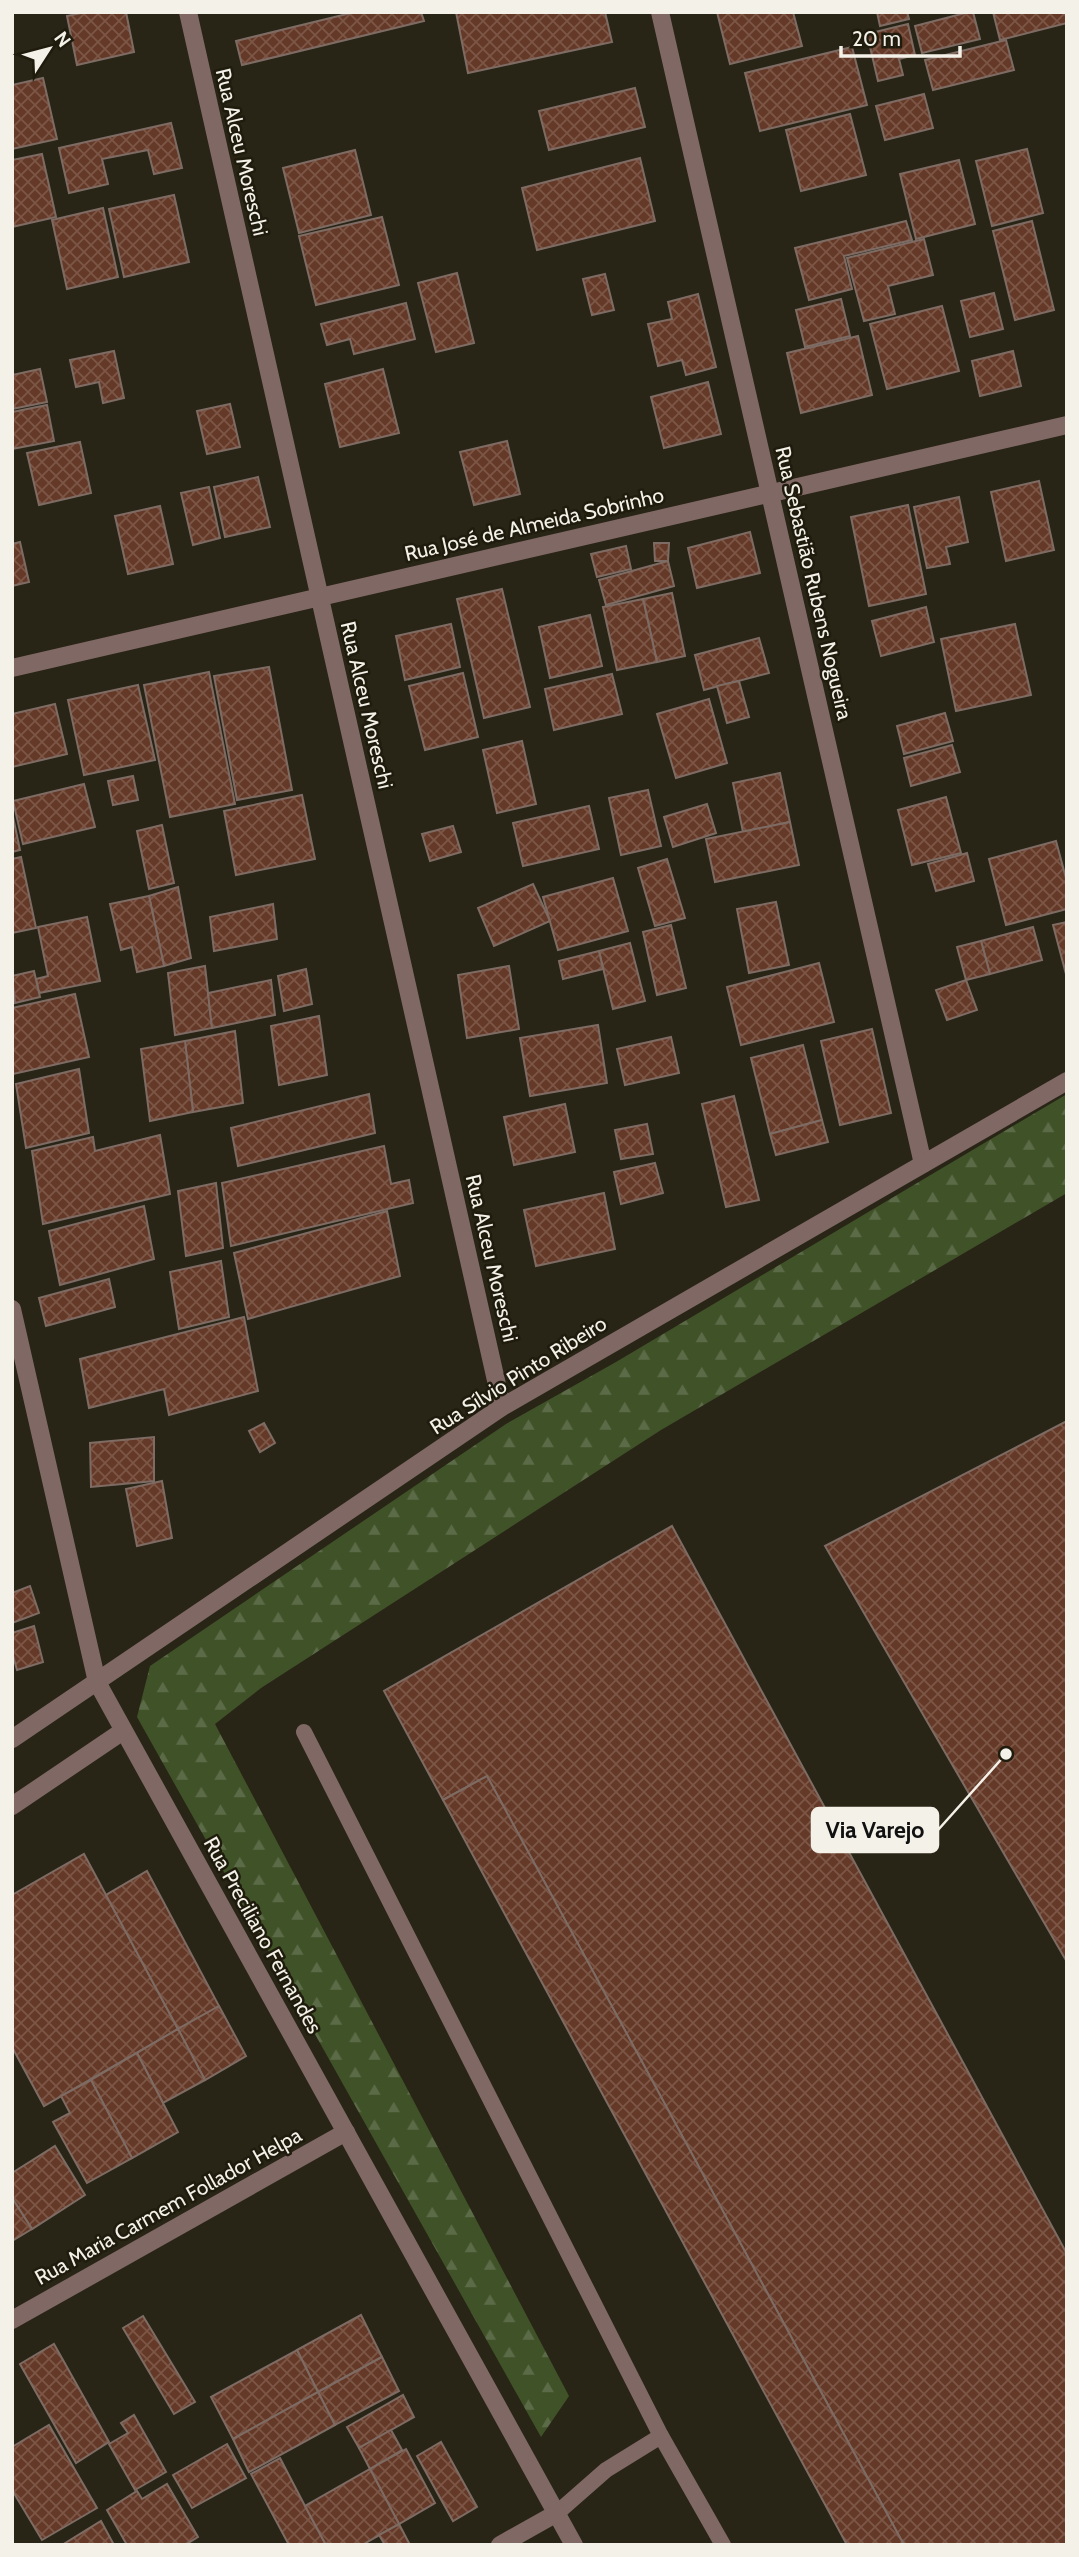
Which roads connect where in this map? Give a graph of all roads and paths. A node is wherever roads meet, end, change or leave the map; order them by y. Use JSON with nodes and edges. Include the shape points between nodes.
{"nodes":[{"id":1,"x":188,"y":12,"type":"edge"},
{"id":2,"x":660,"y":12,"type":"edge"},
{"id":3,"x":1067,"y":425,"type":"edge"},
{"id":4,"x":770,"y":493,"type":"junction"},
{"id":5,"x":319,"y":597,"type":"junction"},
{"id":6,"x":12,"y":667,"type":"edge"},
{"id":7,"x":1067,"y":1081,"type":"edge"},
{"id":8,"x":923,"y":1164,"type":"junction"},
{"id":9,"x":12,"y":1309,"type":"edge"},
{"id":10,"x":502,"y":1407,"type":"junction"},
{"id":11,"x":97,"y":1682,"type":"junction"},
{"id":12,"x":123,"y":1731,"type":"junction"},
{"id":13,"x":304,"y":1731,"type":"dead end"},
{"id":14,"x":12,"y":1739,"type":"edge"},
{"id":15,"x":12,"y":1806,"type":"edge"},
{"id":16,"x":346,"y":2132,"type":"junction"},
{"id":17,"x":12,"y":2320,"type":"edge"},
{"id":18,"x":661,"y":2436,"type":"junction"},
{"id":19,"x":557,"y":2513,"type":"junction"},
{"id":20,"x":500,"y":2545,"type":"edge"},
{"id":21,"x":574,"y":2545,"type":"edge"},
{"id":22,"x":723,"y":2545,"type":"edge"}],
"edges":[{"from":1,"to":5,"type":"street","name":"Rua Alceu Moreschi"},
{"from":2,"to":4,"type":"street","name":"Rua Sebastião Rubens Nogueira"},
{"from":3,"to":4,"type":"street","name":"Rua José de Almeida Sobrinho"},
{"from":4,"to":5,"type":"street","name":"Rua José de Almeida Sobrinho"},
{"from":4,"to":8,"type":"street","name":"Rua Sebastião Rubens Nogueira"},
{"from":5,"to":6,"type":"street","name":"Rua José de Almeida Sobrinho"},
{"from":5,"to":10,"type":"street","name":"Rua Alceu Moreschi"},
{"from":7,"to":8,"type":"street","name":"Rua Sílvio Pinto Ribeiro"},
{"from":8,"to":10,"type":"street","name":"Rua Sílvio Pinto Ribeiro"},
{"from":9,"to":11,"type":"street","name":"Rua Preciliano Fernandes"},
{"from":10,"to":11,"type":"street","name":"Rua Sílvio Pinto Ribeiro"},
{"from":11,"to":12,"type":"street","name":"Rua Preciliano Fernandes"},
{"from":11,"to":14,"type":"street","name":"Rua Sílvio Pinto Ribeiro"},
{"from":12,"to":15,"type":"street"},
{"from":12,"to":16,"type":"street","name":"Rua Preciliano Fernandes"},
{"from":13,"to":18,"type":"lane"},
{"from":16,"to":17,"type":"street","name":"Rua Maria Carmem Follador Helpa"},
{"from":16,"to":19,"type":"street","name":"Rua Preciliano Fernandes"},
{"from":18,"to":19,"type":"lane","via":[[606,2470]]},
{"from":18,"to":22,"type":"lane"},
{"from":19,"to":20,"type":"street"},
{"from":19,"to":21,"type":"street","name":"Rua Preciliano Fernandes"}]}
